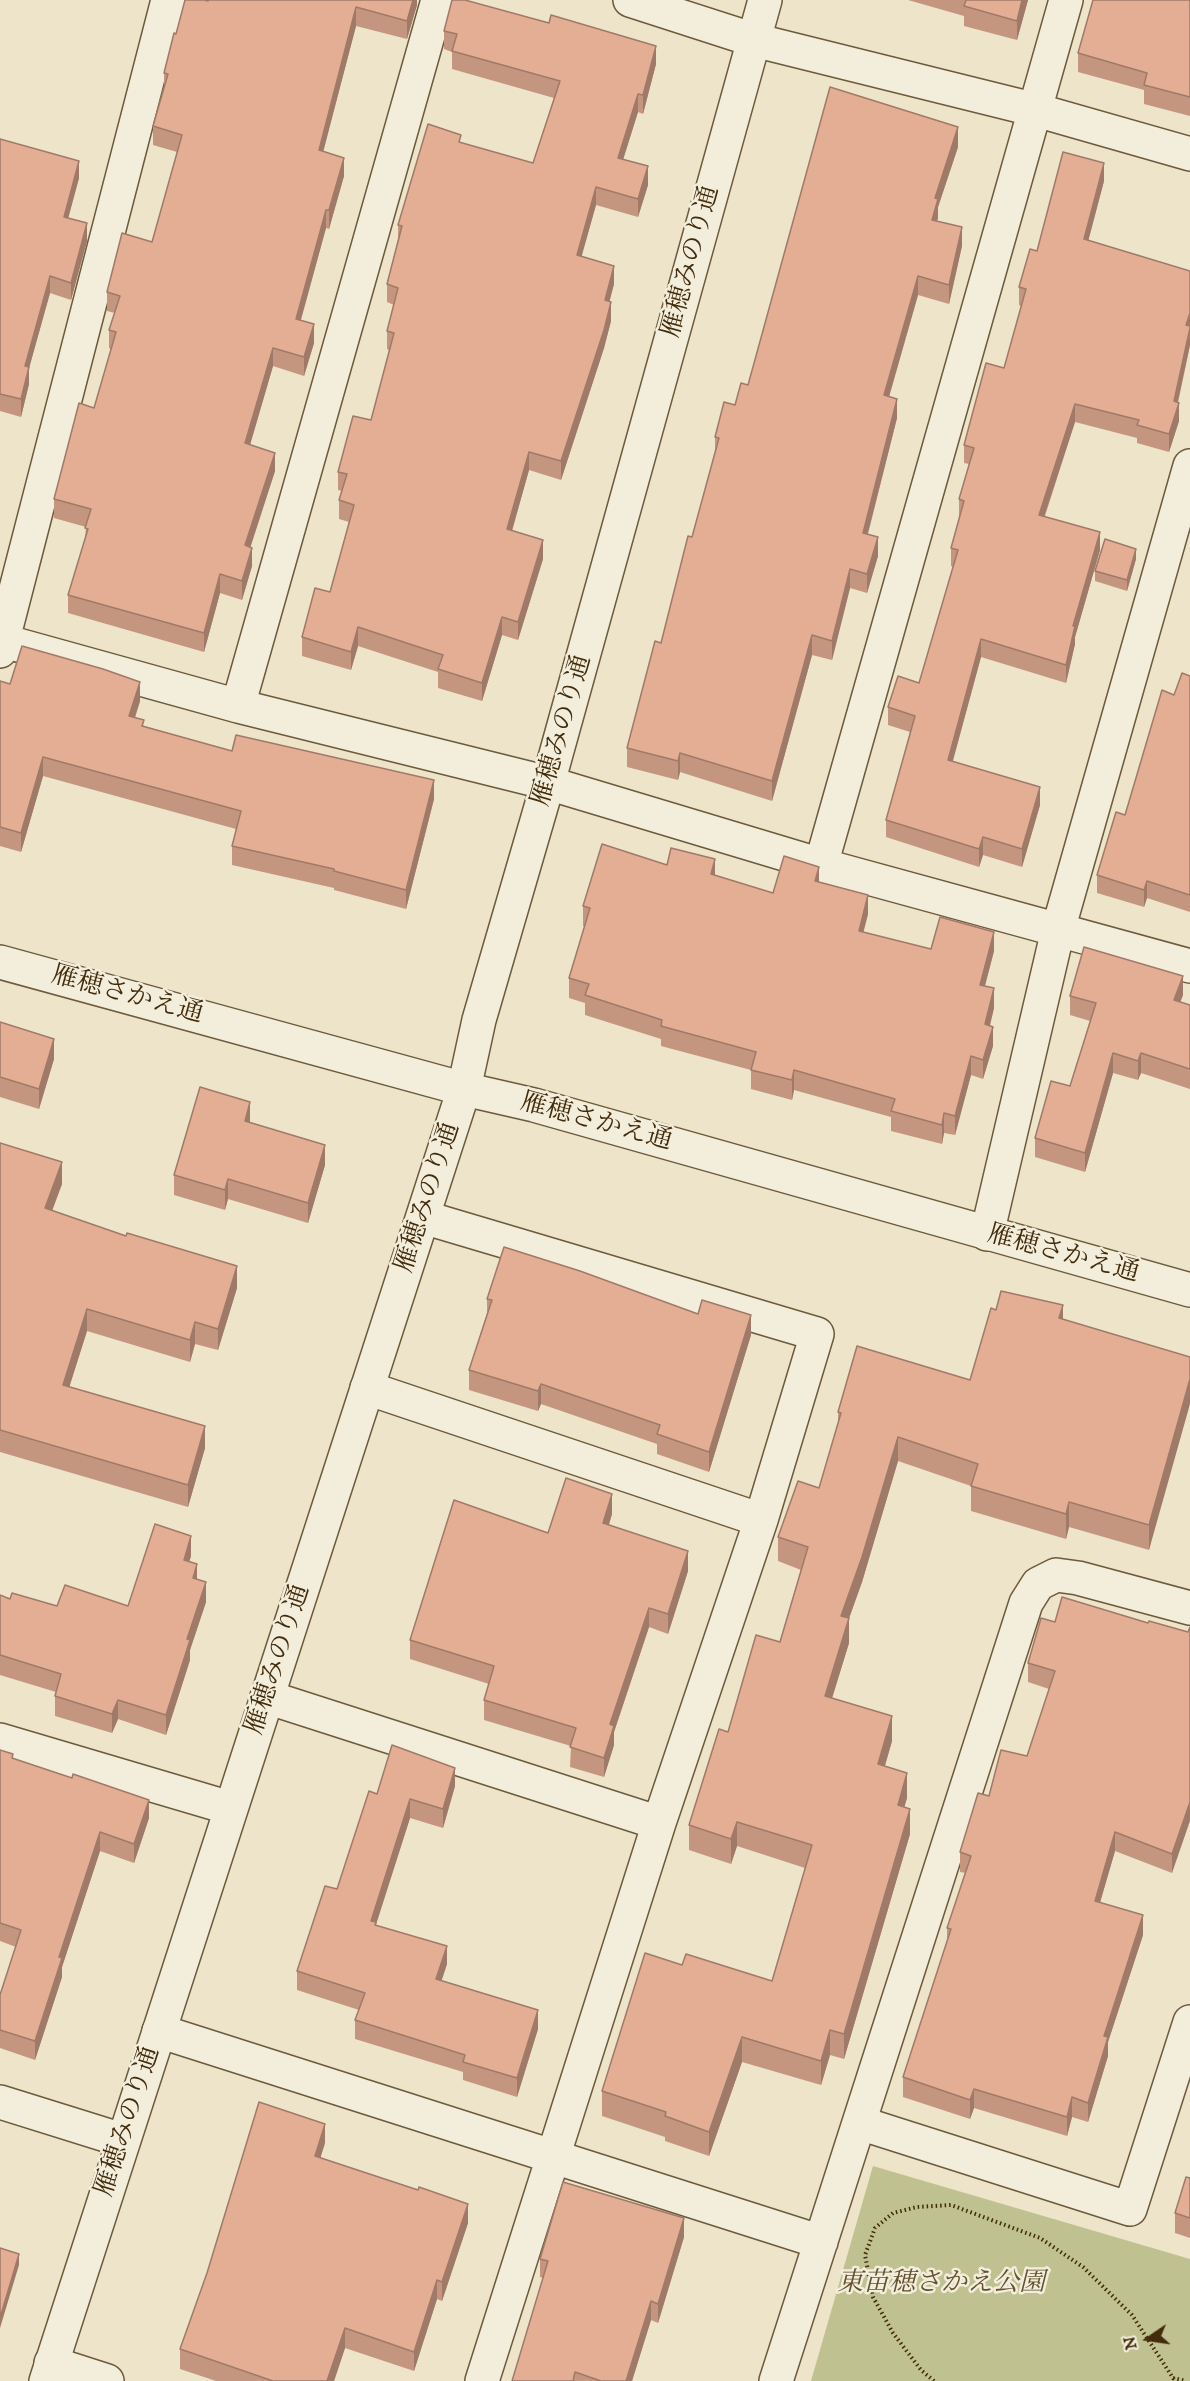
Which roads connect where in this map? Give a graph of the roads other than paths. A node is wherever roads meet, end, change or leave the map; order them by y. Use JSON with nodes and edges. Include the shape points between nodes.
{"nodes":[{"id":1,"x":168,"y":0,"type":"edge"},
{"id":2,"x":438,"y":0,"type":"edge"},
{"id":3,"x":630,"y":0,"type":"edge"},
{"id":4,"x":765,"y":0,"type":"edge"},
{"id":5,"x":1066,"y":0,"type":"edge"},
{"id":6,"x":754,"y":40,"type":"junction"},
{"id":7,"x":1036,"y":110,"type":"junction"},
{"id":8,"x":1190,"y":154,"type":"edge"},
{"id":9,"x":1190,"y":466,"type":"edge"},
{"id":10,"x":1,"y":644,"type":"edge"},
{"id":11,"x":238,"y":706,"type":"junction"},
{"id":12,"x":548,"y":783,"type":"junction"},
{"id":13,"x":821,"y":865,"type":"junction"},
{"id":14,"x":1058,"y":930,"type":"junction"},
{"id":15,"x":0,"y":962,"type":"edge"},
{"id":16,"x":1190,"y":966,"type":"edge"},
{"id":17,"x":464,"y":1089,"type":"junction"},
{"id":18,"x":423,"y":1217,"type":"junction"},
{"id":19,"x":987,"y":1234,"type":"junction"},
{"id":20,"x":1190,"y":1290,"type":"edge"},
{"id":21,"x":367,"y":1388,"type":"junction"},
{"id":22,"x":761,"y":1520,"type":"junction"},
{"id":23,"x":1190,"y":1608,"type":"edge"},
{"id":24,"x":267,"y":1697,"type":"junction"},
{"id":25,"x":0,"y":1740,"type":"edge"},
{"id":26,"x":230,"y":1808,"type":"junction"},
{"id":27,"x":659,"y":1823,"type":"junction"},
{"id":28,"x":1190,"y":2022,"type":"edge"},
{"id":29,"x":159,"y":2031,"type":"junction"},
{"id":30,"x":0,"y":2102,"type":"edge"},
{"id":31,"x":860,"y":2123,"type":"junction"},
{"id":32,"x":122,"y":2140,"type":"junction"},
{"id":33,"x":554,"y":2158,"type":"junction"},
{"id":34,"x":821,"y":2242,"type":"junction"},
{"id":35,"x":48,"y":2372,"type":"edge"},
{"id":36,"x":107,"y":2381,"type":"edge"},
{"id":37,"x":482,"y":2381,"type":"edge"},
{"id":38,"x":776,"y":2381,"type":"edge"}],
"edges":[{"from":1,"to":10,"type":"street"},
{"from":2,"to":11,"type":"street"},
{"from":3,"to":6,"type":"street"},
{"from":4,"to":6,"type":"street","name":"雁穂みのり通"},
{"from":5,"to":7,"type":"street"},
{"from":6,"to":7,"type":"street"},
{"from":6,"to":12,"type":"street","name":"雁穂みのり通"},
{"from":7,"to":8,"type":"street"},
{"from":7,"to":13,"type":"street"},
{"from":9,"to":14,"type":"street"},
{"from":10,"to":11,"type":"street"},
{"from":11,"to":12,"type":"street"},
{"from":12,"to":13,"type":"street"},
{"from":12,"to":17,"type":"street","name":"雁穂みのり通","via":[[479,1020]]},
{"from":13,"to":14,"type":"street"},
{"from":14,"to":16,"type":"street"},
{"from":14,"to":19,"type":"street"},
{"from":15,"to":17,"type":"street","name":"雁穂さかえ通"},
{"from":17,"to":18,"type":"street","name":"雁穂みのり通"},
{"from":17,"to":19,"type":"street","name":"雁穂さかえ通","via":[[534,1105]]},
{"from":18,"to":21,"type":"street","name":"雁穂みのり通"},
{"from":18,"to":22,"type":"street","via":[[817,1334]]},
{"from":19,"to":20,"type":"street","name":"雁穂さかえ通"},
{"from":21,"to":22,"type":"street"},
{"from":21,"to":24,"type":"street","name":"雁穂みのり通"},
{"from":22,"to":27,"type":"street"},
{"from":23,"to":31,"type":"street","via":[[1078,1578],[1056,1575],[1038,1584],[1026,1603]]},
{"from":24,"to":26,"type":"street","name":"雁穂みのり通"},
{"from":24,"to":27,"type":"street"},
{"from":25,"to":26,"type":"street"},
{"from":26,"to":29,"type":"street","name":"雁穂みのり通"},
{"from":27,"to":33,"type":"street"},
{"from":28,"to":31,"type":"street","via":[[1130,2209]]},
{"from":29,"to":32,"type":"street","name":"雁穂みのり通"},
{"from":29,"to":33,"type":"street"},
{"from":30,"to":32,"type":"street"},
{"from":31,"to":34,"type":"street"},
{"from":32,"to":35,"type":"street","name":"雁穂みのり通"},
{"from":33,"to":34,"type":"street"},
{"from":33,"to":37,"type":"street"},
{"from":34,"to":38,"type":"street"},
{"from":35,"to":36,"type":"street"}]}
